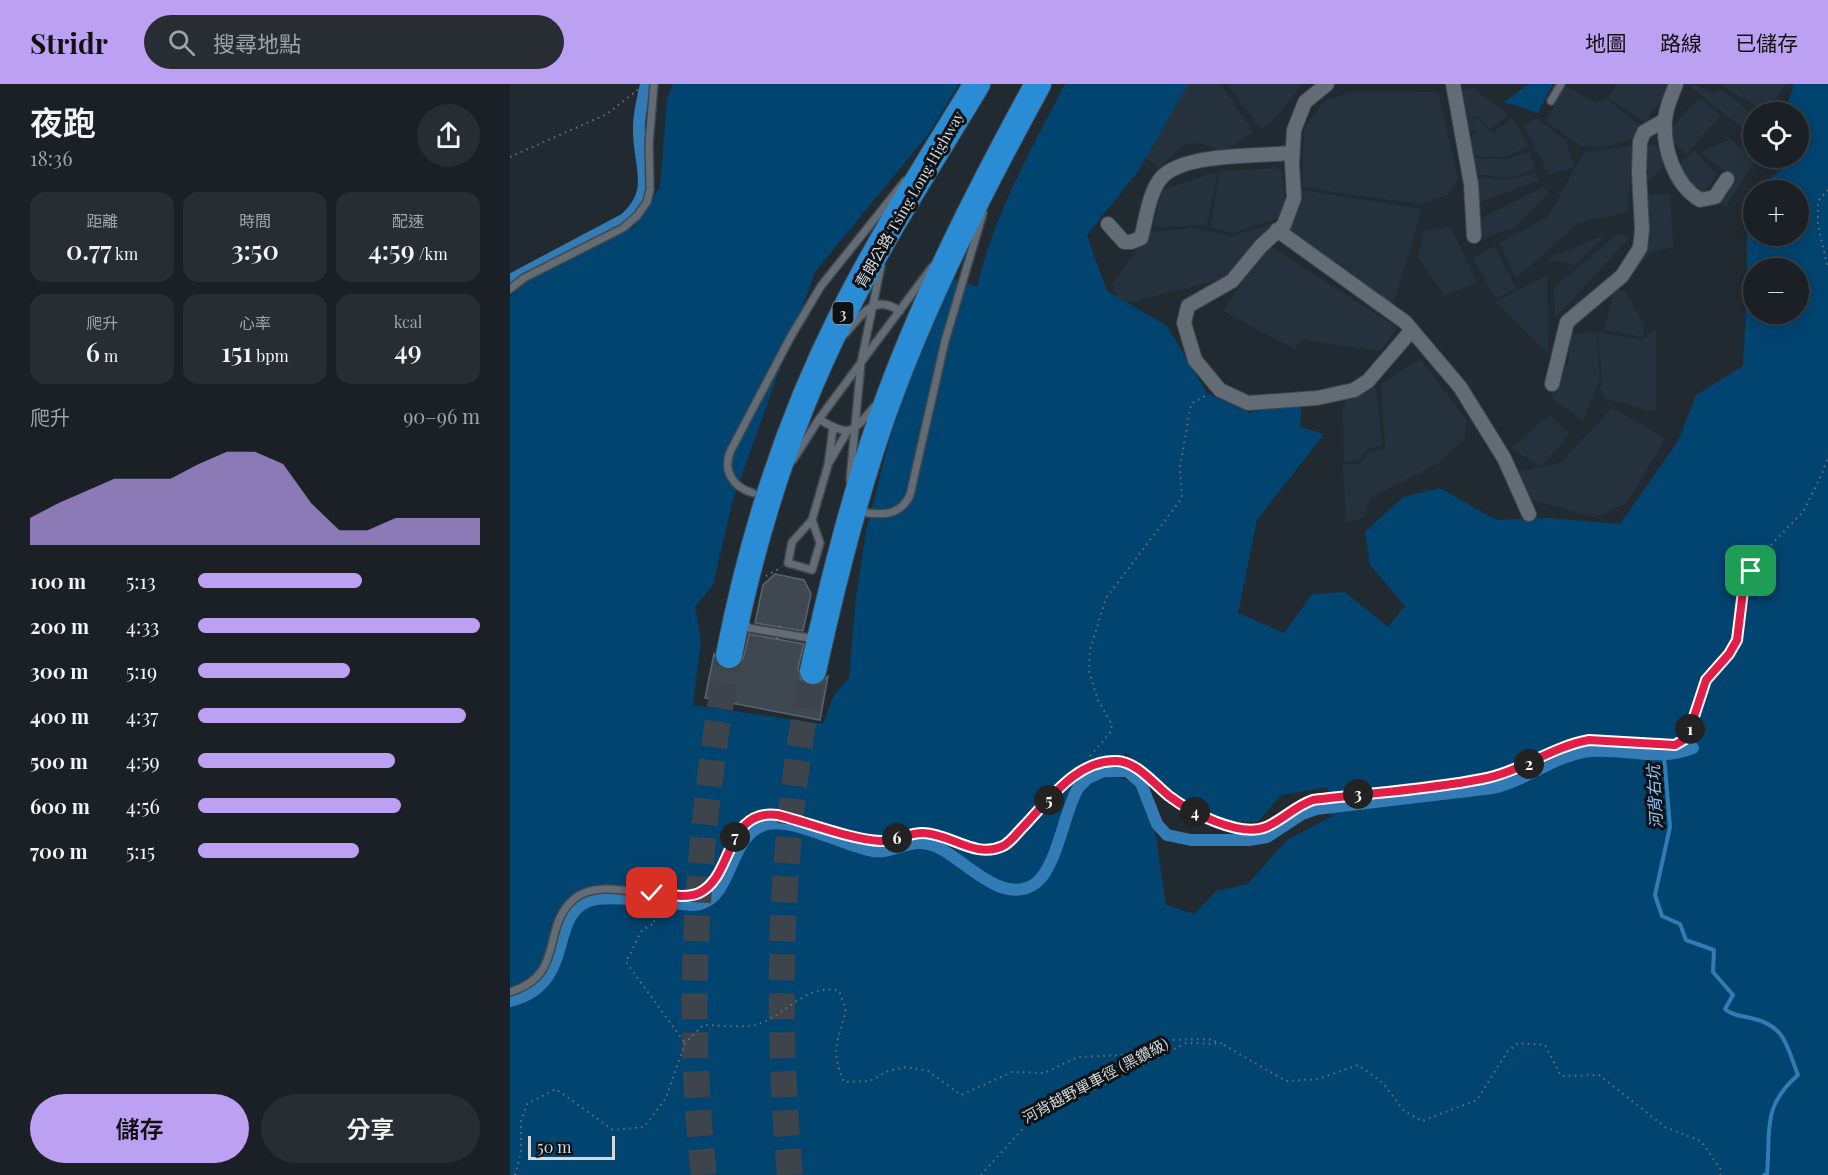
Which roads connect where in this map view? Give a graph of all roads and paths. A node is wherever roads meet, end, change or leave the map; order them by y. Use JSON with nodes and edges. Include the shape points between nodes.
{"nodes":[{"id":1,"x":645,"y":84,"type":"edge"},
{"id":2,"x":654,"y":84,"type":"edge"},
{"id":3,"x":976,"y":84,"type":"edge"},
{"id":4,"x":1038,"y":84,"type":"edge"},
{"id":5,"x":1327,"y":84,"type":"edge"},
{"id":6,"x":1452,"y":84,"type":"edge"},
{"id":7,"x":1561,"y":84,"type":"edge"},
{"id":8,"x":1676,"y":84,"type":"edge"},
{"id":9,"x":1551,"y":101,"type":"dead end"},
{"id":10,"x":1665,"y":120,"type":"junction"},
{"id":11,"x":950,"y":128,"type":"junction"},
{"id":12,"x":1000,"y":152,"type":"junction"},
{"id":13,"x":1292,"y":153,"type":"junction"},
{"id":14,"x":510,"y":157,"type":"edge"},
{"id":15,"x":915,"y":169,"type":"dead end"},
{"id":16,"x":908,"y":177,"type":"dead end"},
{"id":17,"x":1727,"y":178,"type":"dead end"},
{"id":18,"x":1828,"y":190,"type":"edge"},
{"id":19,"x":988,"y":195,"type":"dead end"},
{"id":20,"x":985,"y":206,"type":"dead end"},
{"id":21,"x":965,"y":222,"type":"junction"},
{"id":22,"x":1108,"y":224,"type":"dead end"},
{"id":23,"x":890,"y":229,"type":"junction"},
{"id":24,"x":1277,"y":230,"type":"junction"},
{"id":25,"x":1474,"y":236,"type":"dead end"},
{"id":26,"x":1828,"y":269,"type":"edge"},
{"id":27,"x":510,"y":289,"type":"edge"},
{"id":28,"x":871,"y":307,"type":"junction"},
{"id":29,"x":900,"y":311,"type":"junction"},
{"id":30,"x":1411,"y":332,"type":"junction"},
{"id":31,"x":861,"y":363,"type":"junction"},
{"id":32,"x":818,"y":367,"type":"junction"},
{"id":33,"x":894,"y":384,"type":"junction"},
{"id":34,"x":1551,"y":384,"type":"dead end"},
{"id":35,"x":1215,"y":385,"type":"junction"},
{"id":36,"x":819,"y":419,"type":"junction"},
{"id":37,"x":833,"y":428,"type":"junction"},
{"id":38,"x":851,"y":431,"type":"junction"},
{"id":39,"x":1828,"y":456,"type":"edge"},
{"id":40,"x":828,"y":465,"type":"junction"},
{"id":41,"x":855,"y":500,"type":"junction"},
{"id":42,"x":758,"y":502,"type":"junction"},
{"id":43,"x":1529,"y":514,"type":"dead end"},
{"id":44,"x":812,"y":520,"type":"junction"},
{"id":45,"x":737,"y":614,"type":"junction"},
{"id":46,"x":780,"y":625,"type":"dead end"},
{"id":47,"x":820,"y":638,"type":"junction"},
{"id":48,"x":777,"y":639,"type":"dead end"},
{"id":49,"x":729,"y":655,"type":"tunnel mouth"},
{"id":50,"x":813,"y":671,"type":"tunnel mouth"},
{"id":51,"x":1688,"y":736,"type":"joint"},
{"id":52,"x":1094,"y":765,"type":"junction"},
{"id":53,"x":651,"y":913,"type":"dead end"},
{"id":54,"x":510,"y":992,"type":"edge"},
{"id":55,"x":685,"y":1043,"type":"junction"},
{"id":56,"x":1223,"y":1044,"type":"junction"},
{"id":57,"x":515,"y":1175,"type":"edge"},
{"id":58,"x":981,"y":1175,"type":"edge"},
{"id":59,"x":1720,"y":1175,"type":"edge"}],
"edges":[{"from":1,"to":14,"type":"path","via":[[607,114]]},
{"from":2,"to":27,"type":"lane","via":[[647,202],[623,228],[524,278]]},
{"from":3,"to":11,"type":"highway","name":"青朗公路 Tsing Long Highway","number":"3"},
{"from":4,"to":12,"type":"highway"},
{"from":5,"to":13,"type":"street","via":[[1305,102],[1294,130]]},
{"from":6,"to":25,"type":"street","via":[[1471,184]]},
{"from":7,"to":9,"type":"lane"},
{"from":8,"to":10,"type":"street"},
{"from":10,"to":17,"type":"street","via":[[1667,145],[1683,186],[1705,201],[1715,197]]},
{"from":10,"to":34,"type":"street","via":[[1644,132],[1641,142],[1640,248],[1622,276],[1567,322]]},
{"from":11,"to":15,"type":"lane"},
{"from":11,"to":23,"type":"highway","name":"青朗公路 Tsing Long Highway","number":"3"},
{"from":12,"to":19,"type":"lane"},
{"from":12,"to":21,"type":"highway"},
{"from":13,"to":22,"type":"street","via":[[1201,160],[1183,166],[1162,178],[1156,188],[1141,238],[1124,242]]},
{"from":13,"to":24,"type":"street","via":[[1294,198],[1288,217]]},
{"from":16,"to":42,"type":"lane","via":[[821,286],[730,450],[727,466],[731,478]]},
{"from":18,"to":26,"type":"path","via":[[1818,201],[1818,225]]},
{"from":20,"to":41,"type":"lane","via":[[945,341],[910,495],[905,505],[892,513]]},
{"from":21,"to":29,"type":"lane"},
{"from":21,"to":33,"type":"highway"},
{"from":23,"to":28,"type":"lane"},
{"from":23,"to":32,"type":"highway","name":"青朗公路 Tsing Long Highway","number":"3"},
{"from":24,"to":30,"type":"street","via":[[1392,310]]},
{"from":24,"to":35,"type":"street","via":[[1238,276],[1195,301],[1185,312],[1190,350]]},
{"from":28,"to":29,"type":"lane","via":[[881,303]]},
{"from":28,"to":31,"type":"lane"},
{"from":28,"to":32,"type":"lane"},
{"from":29,"to":31,"type":"lane"},
{"from":30,"to":35,"type":"street","via":[[1368,381],[1346,392],[1255,404],[1239,401]]},
{"from":30,"to":43,"type":"street","via":[[1460,387],[1504,458]]},
{"from":31,"to":36,"type":"lane"},
{"from":31,"to":38,"type":"lane"},
{"from":32,"to":42,"type":"highway","name":"青朗公路 Tsing Long Highway","number":"3"},
{"from":33,"to":38,"type":"lane"},
{"from":33,"to":41,"type":"highway"},
{"from":35,"to":52,"type":"path","via":[[1213,391],[1191,404],[1180,467],[1182,498],[1106,598],[1090,650],[1089,671],[1098,700],[1112,725],[1090,756]]},
{"from":36,"to":37,"type":"lane"},
{"from":36,"to":42,"type":"lane"},
{"from":37,"to":38,"type":"lane"},
{"from":37,"to":40,"type":"lane"},
{"from":38,"to":40,"type":"lane"},
{"from":38,"to":41,"type":"lane"},
{"from":39,"to":51,"type":"path","via":[[1803,512],[1761,555],[1751,571],[1743,591],[1737,640],[1706,680]]},
{"from":40,"to":44,"type":"lane"},
{"from":41,"to":47,"type":"highway"},
{"from":42,"to":45,"type":"highway","name":"青朗公路 Tsing Long Highway","number":"3"},
{"from":44,"to":44,"type":"lane","via":[[820,543],[812,570],[788,563],[792,542]]},
{"from":45,"to":47,"type":"lane","via":[[749,628],[812,640]]},
{"from":45,"to":49,"type":"highway","name":"青朗公路 Tsing Long Highway","number":"3"},
{"from":46,"to":48,"type":"path","bridge":true},
{"from":47,"to":50,"type":"highway"},
{"from":51,"to":52,"type":"lane","via":[[1669,746],[1589,740],[1515,771],[1482,779],[1313,800],[1254,830],[1195,812],[1171,798],[1133,766],[1118,761]]},
{"from":52,"to":54,"type":"lane","via":[[1058,790],[1009,843],[990,849],[976,849],[925,833],[879,842],[778,815],[761,815],[738,834],[714,879],[699,892],[678,895],[599,890],[575,897],[561,917],[539,975],[530,984]]},
{"from":53,"to":55,"type":"path","via":[[655,923],[642,930],[626,962]]},
{"from":55,"to":56,"type":"path","via":[[703,1026],[755,1024],[826,987],[838,991],[846,1009],[835,1041],[836,1064],[844,1082],[870,1081],[906,1067],[928,1071],[961,1095],[1011,1072],[1044,1073],[1078,1057],[1121,1055],[1169,1040],[1208,1039]]},
{"from":55,"to":57,"type":"path","via":[[666,1098],[644,1127],[613,1130],[556,1089],[526,1104]]},
{"from":56,"to":58,"type":"path","name":"河背越野單車徑 (黑鑽級)","via":[[1186,1043],[1028,1123]]},
{"from":56,"to":59,"type":"path","name":"河背越野單車徑 (黑鑽級)","via":[[1286,1081],[1318,1079],[1358,1065],[1383,1083],[1404,1111],[1422,1121],[1477,1100],[1507,1052],[1518,1043],[1545,1045],[1561,1076],[1599,1075],[1665,1127],[1701,1141],[1721,1170]]}]}
